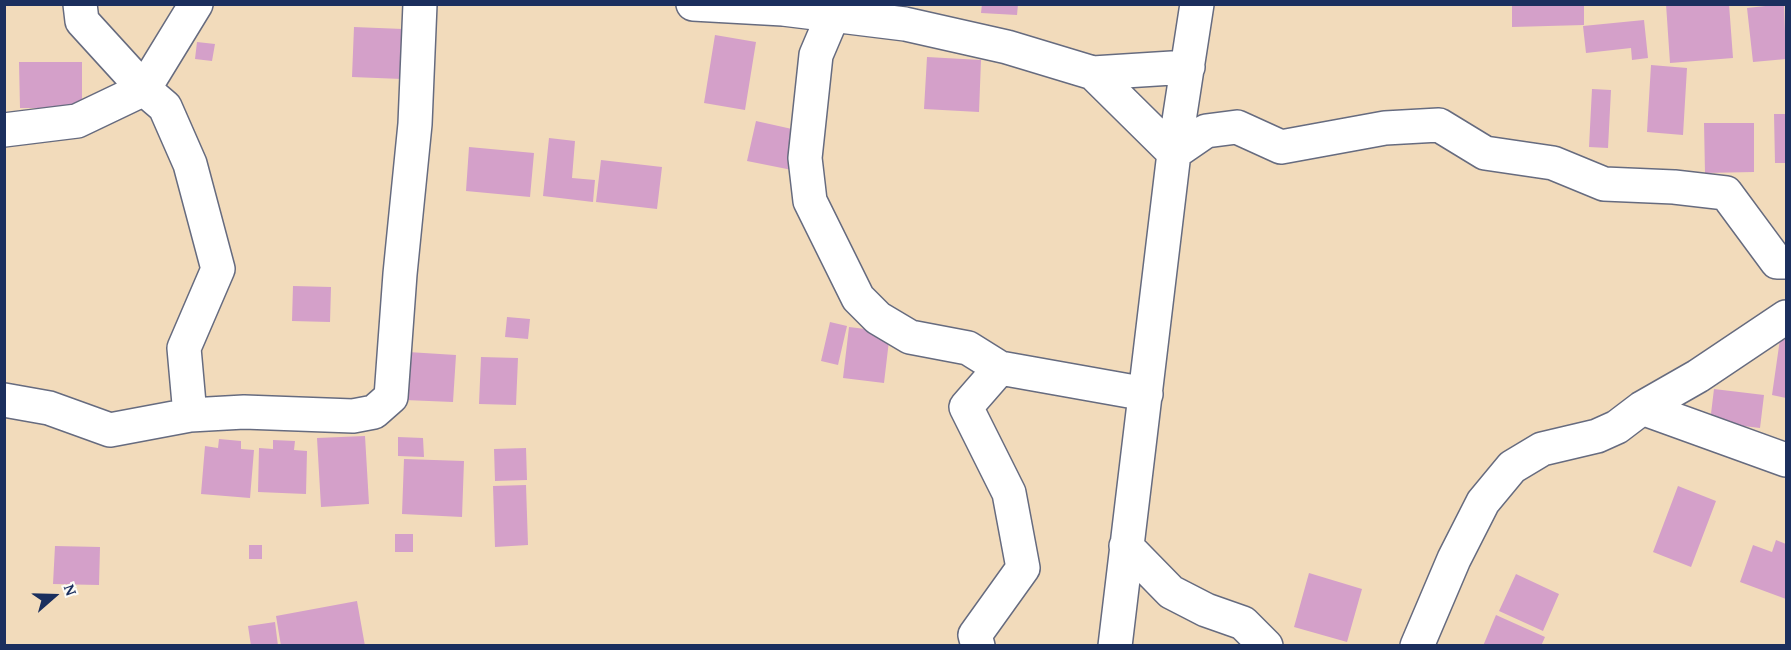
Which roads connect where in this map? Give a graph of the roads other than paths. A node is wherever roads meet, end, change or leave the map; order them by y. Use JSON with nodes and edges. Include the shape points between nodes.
{"nodes":[{"id":1,"x":80,"y":4,"type":"edge"},
{"id":2,"x":196,"y":4,"type":"edge"},
{"id":3,"x":420,"y":4,"type":"edge"},
{"id":4,"x":693,"y":4,"type":"edge"},
{"id":5,"x":1197,"y":4,"type":"edge"},
{"id":6,"x":897,"y":14,"type":"edge"},
{"id":7,"x":833,"y":15,"type":"junction"},
{"id":8,"x":1188,"y":67,"type":"junction"},
{"id":9,"x":1094,"y":73,"type":"junction"},
{"id":10,"x":144,"y":89,"type":"junction"},
{"id":11,"x":4,"y":130,"type":"edge"},
{"id":12,"x":1174,"y":153,"type":"junction"},
{"id":13,"x":1786,"y":262,"type":"edge"},
{"id":14,"x":1786,"y":317,"type":"edge"},
{"id":15,"x":1000,"y":368,"type":"junction"},
{"id":16,"x":1146,"y":394,"type":"junction"},
{"id":17,"x":4,"y":400,"type":"edge"},
{"id":18,"x":1642,"y":408,"type":"junction"},
{"id":19,"x":189,"y":415,"type":"junction"},
{"id":20,"x":1786,"y":460,"type":"edge"},
{"id":21,"x":1126,"y":546,"type":"junction"},
{"id":22,"x":978,"y":645,"type":"edge"},
{"id":23,"x":1115,"y":645,"type":"edge"},
{"id":24,"x":1266,"y":645,"type":"edge"},
{"id":25,"x":1417,"y":645,"type":"edge"}],
"edges":[{"from":1,"to":10,"type":"street","via":[[82,21]]},
{"from":2,"to":10,"type":"street"},
{"from":3,"to":19,"type":"street","via":[[415,124],[391,397],[374,412],[353,416],[244,412]]},
{"from":4,"to":7,"type":"street"},
{"from":5,"to":8,"type":"street"},
{"from":6,"to":7,"type":"street"},
{"from":6,"to":9,"type":"street"},
{"from":7,"to":15,"type":"street","via":[[816,55],[805,158],[810,201],[858,298],[878,318],[910,337],[968,348]]},
{"from":8,"to":9,"type":"street"},
{"from":8,"to":12,"type":"street"},
{"from":9,"to":12,"type":"street"},
{"from":10,"to":11,"type":"street","via":[[77,121]]},
{"from":10,"to":19,"type":"street","via":[[165,107],[190,164],[218,269],[184,348]]},
{"from":12,"to":13,"type":"street","via":[[1206,130],[1237,127],[1281,147],[1385,128],[1439,125],[1485,153],[1553,163],[1604,184],[1726,193],[1777,262]]},
{"from":12,"to":16,"type":"street"},
{"from":14,"to":18,"type":"street"},
{"from":15,"to":16,"type":"street"},
{"from":15,"to":22,"type":"street","via":[[966,407],[1009,493],[1023,568],[975,635]]},
{"from":16,"to":21,"type":"street"},
{"from":17,"to":19,"type":"street","via":[[49,408],[110,430]]},
{"from":18,"to":20,"type":"street"},
{"from":18,"to":25,"type":"street","via":[[1617,428],[1542,449],[1512,467],[1484,502]]},
{"from":21,"to":23,"type":"street"},
{"from":21,"to":24,"type":"street","via":[[1171,592],[1243,623]]}]}
